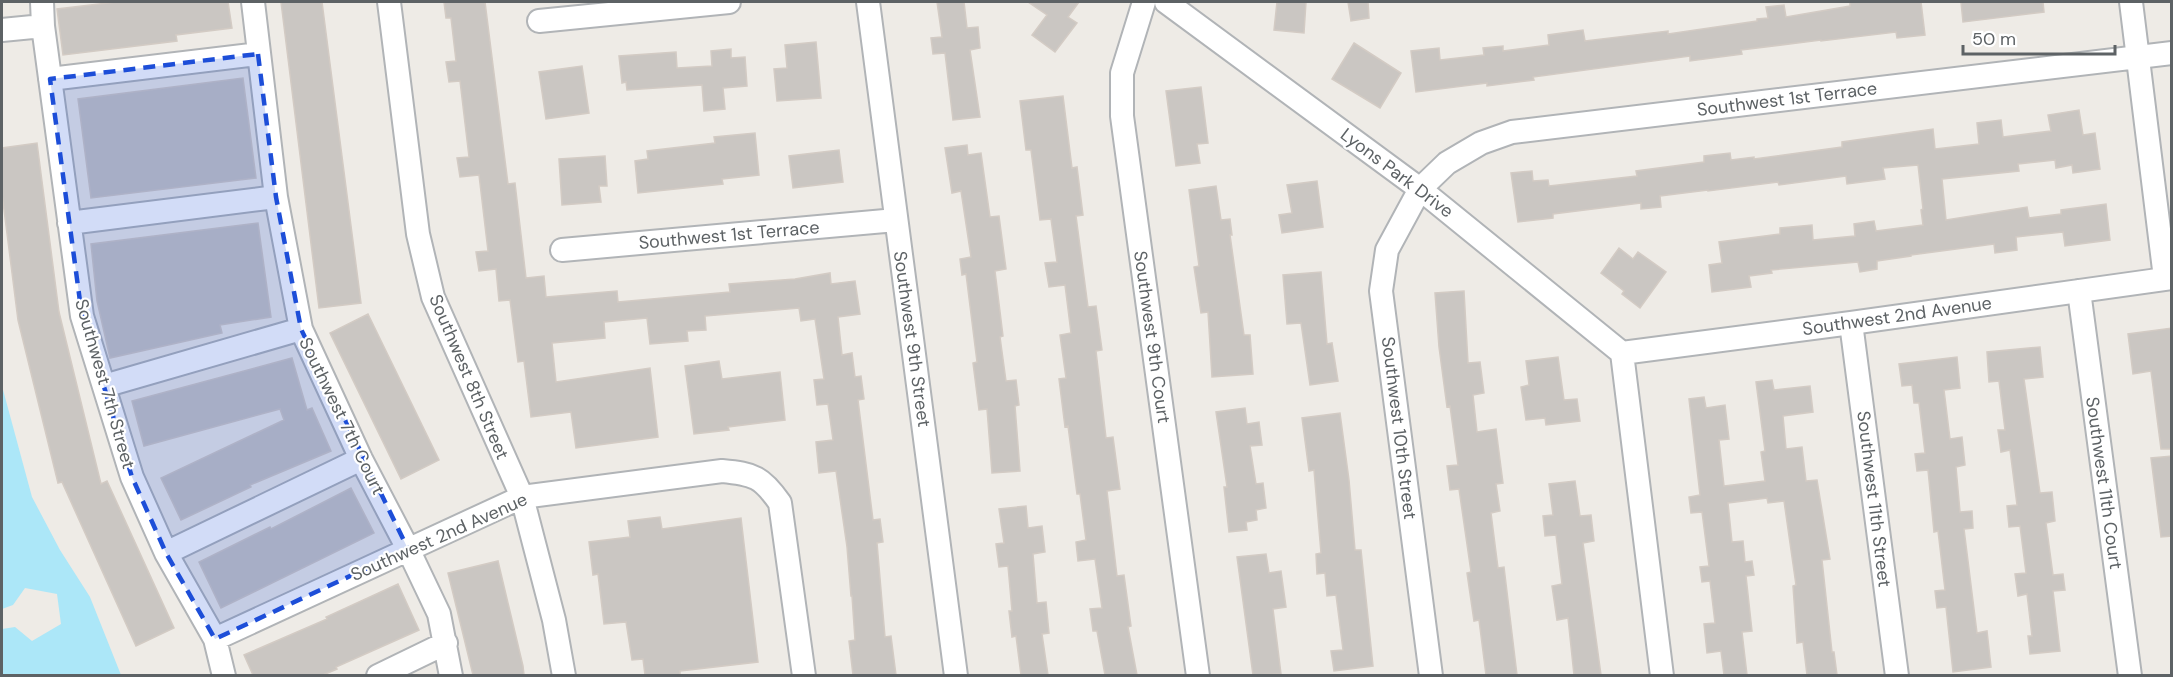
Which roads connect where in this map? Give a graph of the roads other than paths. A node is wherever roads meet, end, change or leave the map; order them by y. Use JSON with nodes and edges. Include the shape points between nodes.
{"nodes":[{"id":1,"x":42,"y":2,"type":"edge"},
{"id":2,"x":253,"y":2,"type":"edge"},
{"id":3,"x":389,"y":2,"type":"edge"},
{"id":4,"x":729,"y":2,"type":"edge"},
{"id":5,"x":868,"y":2,"type":"edge"},
{"id":6,"x":1144,"y":2,"type":"edge"},
{"id":7,"x":1166,"y":2,"type":"edge"},
{"id":8,"x":2131,"y":2,"type":"edge"},
{"id":9,"x":539,"y":21,"type":"dead end"},
{"id":10,"x":43,"y":26,"type":"junction"},
{"id":11,"x":2,"y":30,"type":"edge"},
{"id":12,"x":2172,"y":52,"type":"edge"},
{"id":13,"x":258,"y":54,"type":"junction"},
{"id":14,"x":2138,"y":57,"type":"junction"},
{"id":15,"x":50,"y":80,"type":"junction"},
{"id":16,"x":1420,"y":189,"type":"junction"},
{"id":17,"x":276,"y":197,"type":"junction"},
{"id":18,"x":896,"y":220,"type":"junction"},
{"id":19,"x":69,"y":223,"type":"junction"},
{"id":20,"x":562,"y":250,"type":"dead end"},
{"id":21,"x":2168,"y":278,"type":"edge"},
{"id":22,"x":2079,"y":291,"type":"junction"},
{"id":23,"x":1851,"y":323,"type":"junction"},
{"id":24,"x":301,"y":329,"type":"junction"},
{"id":25,"x":1622,"y":353,"type":"junction"},
{"id":26,"x":104,"y":386,"type":"junction"},
{"id":27,"x":361,"y":459,"type":"junction"},
{"id":28,"x":522,"y":497,"type":"junction"},
{"id":29,"x":408,"y":549,"type":"junction"},
{"id":30,"x":166,"y":553,"type":"junction"},
{"id":31,"x":215,"y":639,"type":"junction"},
{"id":32,"x":446,"y":643,"type":"junction"},
{"id":33,"x":224,"y":675,"type":"edge"},
{"id":34,"x":378,"y":675,"type":"edge"},
{"id":35,"x":451,"y":675,"type":"edge"},
{"id":36,"x":564,"y":675,"type":"edge"},
{"id":37,"x":804,"y":675,"type":"edge"},
{"id":38,"x":956,"y":675,"type":"edge"},
{"id":39,"x":1198,"y":675,"type":"edge"},
{"id":40,"x":1431,"y":675,"type":"edge"},
{"id":41,"x":1662,"y":675,"type":"edge"},
{"id":42,"x":1897,"y":675,"type":"edge"},
{"id":43,"x":2130,"y":675,"type":"edge"}],
"edges":[{"from":1,"to":10,"type":"street","name":"Southwest 7th Street"},
{"from":2,"to":13,"type":"street","name":"Southwest 7th Court"},
{"from":3,"to":28,"type":"street","name":"Southwest 8th Street","via":[[418,234],[433,297]]},
{"from":4,"to":9,"type":"street"},
{"from":5,"to":18,"type":"street","name":"Southwest 9th Street"},
{"from":6,"to":39,"type":"street","name":"Southwest 9th Court","via":[[1122,73],[1122,116]]},
{"from":7,"to":16,"type":"street","name":"Lyons Park Drive"},
{"from":8,"to":14,"type":"street"},
{"from":10,"to":11,"type":"street"},
{"from":10,"to":15,"type":"street","name":"Southwest 7th Street"},
{"from":12,"to":14,"type":"street","name":"Southwest 1st Terrace"},
{"from":13,"to":15,"type":"street"},
{"from":13,"to":17,"type":"street","name":"Southwest 7th Court"},
{"from":14,"to":16,"type":"street","name":"Southwest 1st Terrace","via":[[1512,132],[1481,143],[1447,163]]},
{"from":14,"to":21,"type":"street"},
{"from":15,"to":19,"type":"street","name":"Southwest 7th Street"},
{"from":16,"to":25,"type":"street","name":"Lyons Park Drive"},
{"from":16,"to":40,"type":"street","name":"Southwest 10th Street","via":[[1387,250],[1381,291]]},
{"from":17,"to":19,"type":"street"},
{"from":17,"to":24,"type":"street","name":"Southwest 7th Court"},
{"from":18,"to":20,"type":"street","name":"Southwest 1st Terrace"},
{"from":18,"to":38,"type":"street","name":"Southwest 9th Street"},
{"from":19,"to":26,"type":"street","name":"Southwest 7th Street","via":[[82,316]]},
{"from":21,"to":22,"type":"street","name":"Southwest 2nd Avenue"},
{"from":22,"to":23,"type":"street","name":"Southwest 2nd Avenue"},
{"from":22,"to":43,"type":"street","name":"Southwest 11th Court"},
{"from":23,"to":25,"type":"street","name":"Southwest 2nd Avenue"},
{"from":23,"to":42,"type":"street","name":"Southwest 11th Street"},
{"from":24,"to":26,"type":"street"},
{"from":24,"to":27,"type":"street","name":"Southwest 7th Court"},
{"from":25,"to":41,"type":"street"},
{"from":26,"to":30,"type":"street","name":"Southwest 7th Street","via":[[132,477]]},
{"from":27,"to":29,"type":"street","name":"Southwest 7th Court"},
{"from":27,"to":30,"type":"street"},
{"from":28,"to":29,"type":"street","name":"Southwest 2nd Avenue"},
{"from":28,"to":36,"type":"street","name":"Southwest 8th Street"},
{"from":28,"to":37,"type":"street","name":"Southwest 2nd Avenue","via":[[722,471],[747,474],[768,485],[780,503]]},
{"from":29,"to":31,"type":"street","name":"Southwest 2nd Avenue"},
{"from":29,"to":32,"type":"street","name":"Southwest 7th Court","via":[[439,614]]},
{"from":30,"to":31,"type":"street","name":"Southwest 7th Street"},
{"from":31,"to":33,"type":"street","name":"Southwest 7th Street"},
{"from":32,"to":34,"type":"street"},
{"from":32,"to":35,"type":"street","name":"Southwest 7th Court"}]}
